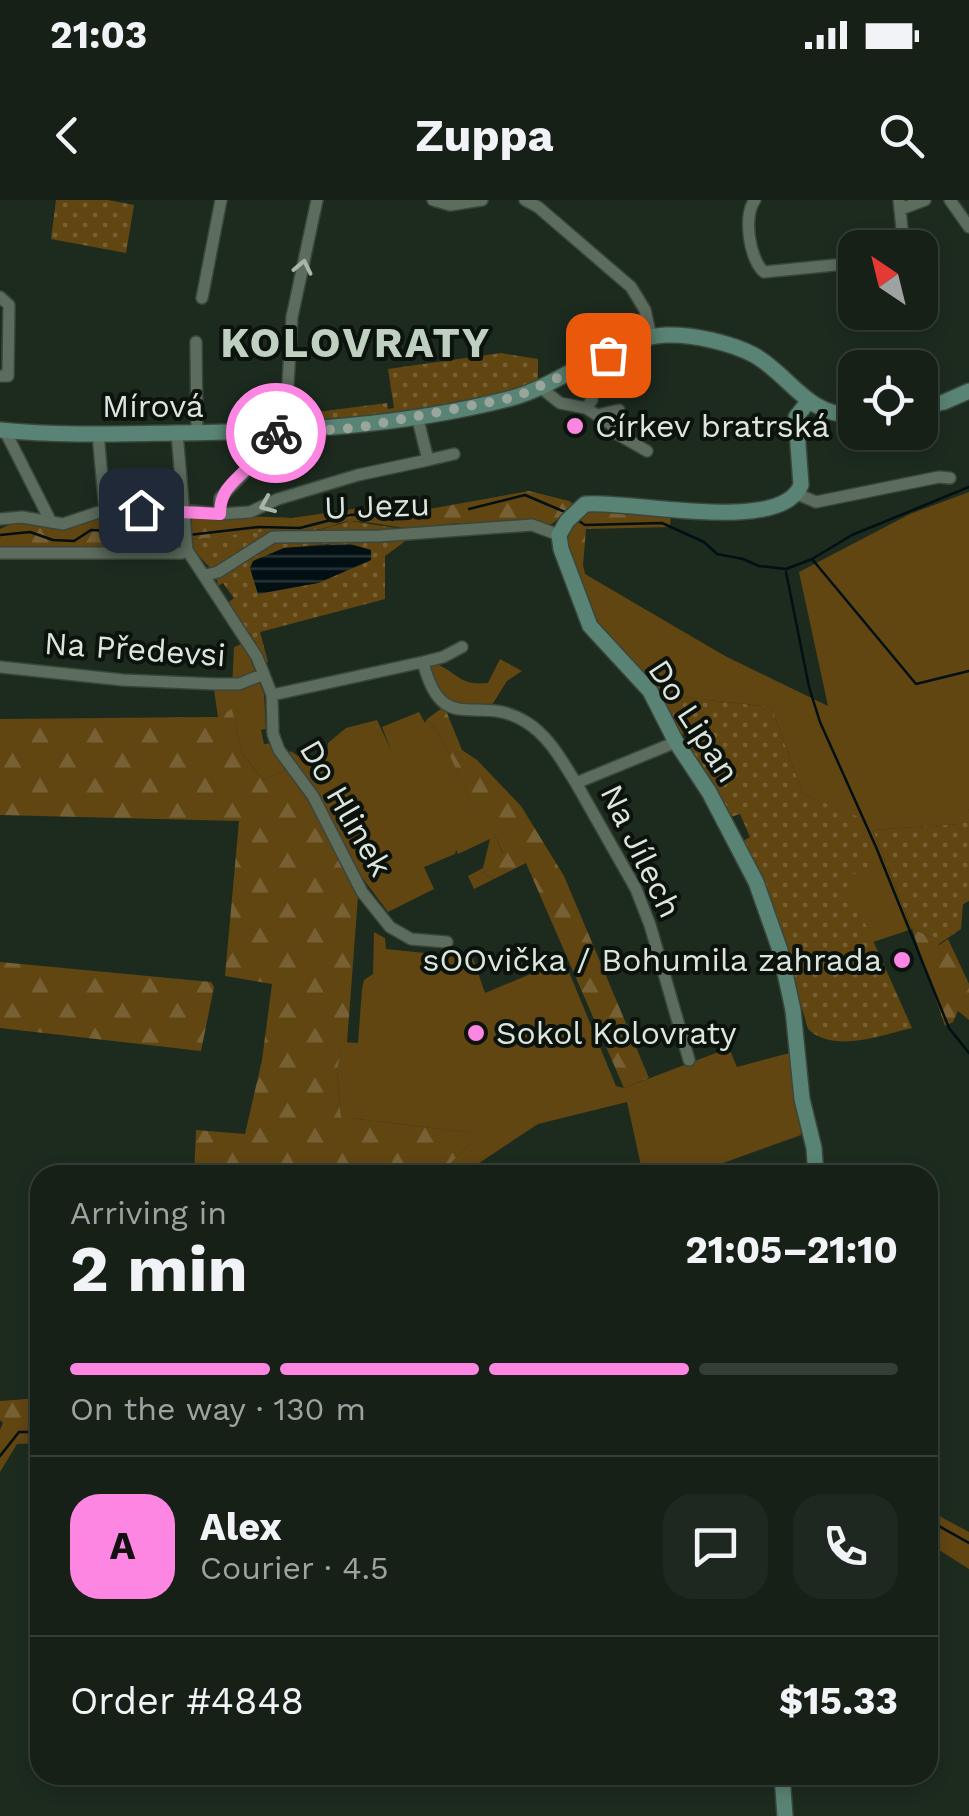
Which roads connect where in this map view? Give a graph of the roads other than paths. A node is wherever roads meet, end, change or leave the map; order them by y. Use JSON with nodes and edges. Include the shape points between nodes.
{"nodes":[{"id":1,"x":221,"y":200,"type":"edge"},
{"id":2,"x":316,"y":200,"type":"edge"},
{"id":3,"x":433,"y":200,"type":"edge"},
{"id":4,"x":482,"y":200,"type":"edge"},
{"id":5,"x":525,"y":200,"type":"edge"},
{"id":6,"x":755,"y":200,"type":"edge"},
{"id":7,"x":925,"y":200,"type":"edge"},
{"id":8,"x":950,"y":200,"type":"edge"},
{"id":9,"x":900,"y":205,"type":"edge"},
{"id":10,"x":969,"y":227,"type":"edge"},
{"id":11,"x":902,"y":230,"type":"edge"},
{"id":12,"x":838,"y":265,"type":"edge"},
{"id":13,"x":0,"y":297,"type":"edge"},
{"id":14,"x":202,"y":298,"type":"dead end"},
{"id":15,"x":650,"y":337,"type":"junction"},
{"id":16,"x":196,"y":342,"type":"dead end"},
{"id":17,"x":586,"y":366,"type":"junction"},
{"id":18,"x":0,"y":376,"type":"edge"},
{"id":19,"x":541,"y":388,"type":"junction"},
{"id":20,"x":969,"y":391,"type":"edge"},
{"id":21,"x":808,"y":402,"type":"junction"},
{"id":22,"x":938,"y":403,"type":"edge"},
{"id":23,"x":620,"y":410,"type":"dead end"},
{"id":24,"x":592,"y":411,"type":"junction"},
{"id":25,"x":838,"y":414,"type":"edge"},
{"id":26,"x":417,"y":416,"type":"junction"},
{"id":27,"x":3,"y":431,"type":"edge"},
{"id":28,"x":286,"y":433,"type":"junction"},
{"id":29,"x":98,"y":434,"type":"junction"},
{"id":30,"x":177,"y":434,"type":"junction"},
{"id":31,"x":196,"y":434,"type":"junction"},
{"id":32,"x":266,"y":434,"type":"junction"},
{"id":33,"x":647,"y":451,"type":"dead end"},
{"id":34,"x":454,"y":454,"type":"dead end"},
{"id":35,"x":428,"y":460,"type":"junction"},
{"id":36,"x":950,"y":478,"type":"dead end"},
{"id":37,"x":798,"y":494,"type":"junction"},
{"id":38,"x":104,"y":510,"type":"junction"},
{"id":39,"x":220,"y":514,"type":"junction"},
{"id":40,"x":182,"y":517,"type":"junction"},
{"id":41,"x":0,"y":518,"type":"edge"},
{"id":42,"x":51,"y":522,"type":"junction"},
{"id":43,"x":559,"y":535,"type":"junction"},
{"id":44,"x":186,"y":546,"type":"junction"},
{"id":45,"x":0,"y":553,"type":"edge"},
{"id":46,"x":206,"y":575,"type":"junction"},
{"id":47,"x":462,"y":647,"type":"dead end"},
{"id":48,"x":422,"y":662,"type":"junction"},
{"id":49,"x":0,"y":666,"type":"edge"},
{"id":50,"x":264,"y":674,"type":"junction"},
{"id":51,"x":272,"y":695,"type":"junction"},
{"id":52,"x":676,"y":742,"type":"junction"},
{"id":53,"x":576,"y":783,"type":"junction"},
{"id":54,"x":447,"y":942,"type":"dead end"},
{"id":55,"x":689,"y":1060,"type":"dead end"},
{"id":56,"x":815,"y":1165,"type":"edge"},
{"id":57,"x":783,"y":1785,"type":"edge"},
{"id":58,"x":785,"y":1816,"type":"edge"}],
"edges":[{"from":1,"to":14,"type":"street"},
{"from":28,"to":2,"type":"street","one_way":true,"via":[[292,317]]},
{"from":3,"to":4,"type":"street"},
{"from":5,"to":15,"type":"street","via":[[631,287]]},
{"from":6,"to":12,"type":"street","via":[[749,209],[754,261],[764,272]]},
{"from":7,"to":9,"type":"street"},
{"from":8,"to":10,"type":"street"},
{"from":9,"to":11,"type":"street"},
{"from":13,"to":18,"type":"street","via":[[8,305],[8,376]]},
{"from":15,"to":17,"type":"street","name":"Mírová"},
{"from":15,"to":21,"type":"street","name":"Mírová","via":[[688,336],[753,355]]},
{"from":16,"to":31,"type":"street"},
{"from":17,"to":19,"type":"street","name":"Mírová"},
{"from":17,"to":24,"type":"street"},
{"from":19,"to":24,"type":"street","via":[[560,403]]},
{"from":19,"to":26,"type":"street","name":"Mírová"},
{"from":20,"to":22,"type":"street"},
{"from":21,"to":25,"type":"street","name":"Mírová"},
{"from":21,"to":37,"type":"street","via":[[796,417]]},
{"from":23,"to":24,"type":"street"},
{"from":24,"to":33,"type":"street"},
{"from":26,"to":28,"type":"street","name":"Mírová"},
{"from":26,"to":35,"type":"street"},
{"from":27,"to":29,"type":"street","name":"Mírová"},
{"from":27,"to":42,"type":"street"},
{"from":28,"to":32,"type":"street","name":"Mírová"},
{"from":29,"to":30,"type":"street","name":"Mírová"},
{"from":29,"to":38,"type":"street"},
{"from":30,"to":31,"type":"street","name":"Mírová"},
{"from":30,"to":40,"type":"street"},
{"from":31,"to":32,"type":"street","name":"Mírová"},
{"from":32,"to":39,"type":"street","via":[[256,461],[220,498]]},
{"from":34,"to":35,"type":"street"},
{"from":35,"to":39,"type":"street","one_way":true,"via":[[358,475],[250,512]]},
{"from":36,"to":37,"type":"street","via":[[816,502]]},
{"from":37,"to":43,"type":"street","via":[[782,504],[734,512],[593,503],[567,520]]},
{"from":38,"to":40,"type":"street"},
{"from":38,"to":42,"type":"street"},
{"from":39,"to":40,"type":"street"},
{"from":40,"to":44,"type":"street"},
{"from":41,"to":42,"type":"street"},
{"from":43,"to":46,"type":"street","name":"U Jezu","via":[[532,525],[273,537]]},
{"from":43,"to":52,"type":"street","name":"Do Lipan","via":[[590,626],[650,691]]},
{"from":44,"to":45,"type":"street","via":[[182,553]]},
{"from":44,"to":46,"type":"street","name":"Do Hlinek"},
{"from":46,"to":50,"type":"street","name":"Do Hlinek"},
{"from":47,"to":48,"type":"street"},
{"from":48,"to":51,"type":"street"},
{"from":48,"to":53,"type":"street","name":"Na Jílech","via":[[440,703],[525,721]]},
{"from":49,"to":50,"type":"street","name":"Na Předevsi","via":[[216,684]]},
{"from":50,"to":51,"type":"street","name":"Do Hlinek"},
{"from":51,"to":54,"type":"street","name":"Do Hlinek","via":[[279,750],[313,796],[362,892],[398,933]]},
{"from":52,"to":53,"type":"street"},
{"from":52,"to":56,"type":"street","name":"Do Lipan","via":[[748,866],[780,950]]},
{"from":53,"to":55,"type":"street","name":"Na Jílech","via":[[636,888]]},
{"from":57,"to":58,"type":"street"}]}
